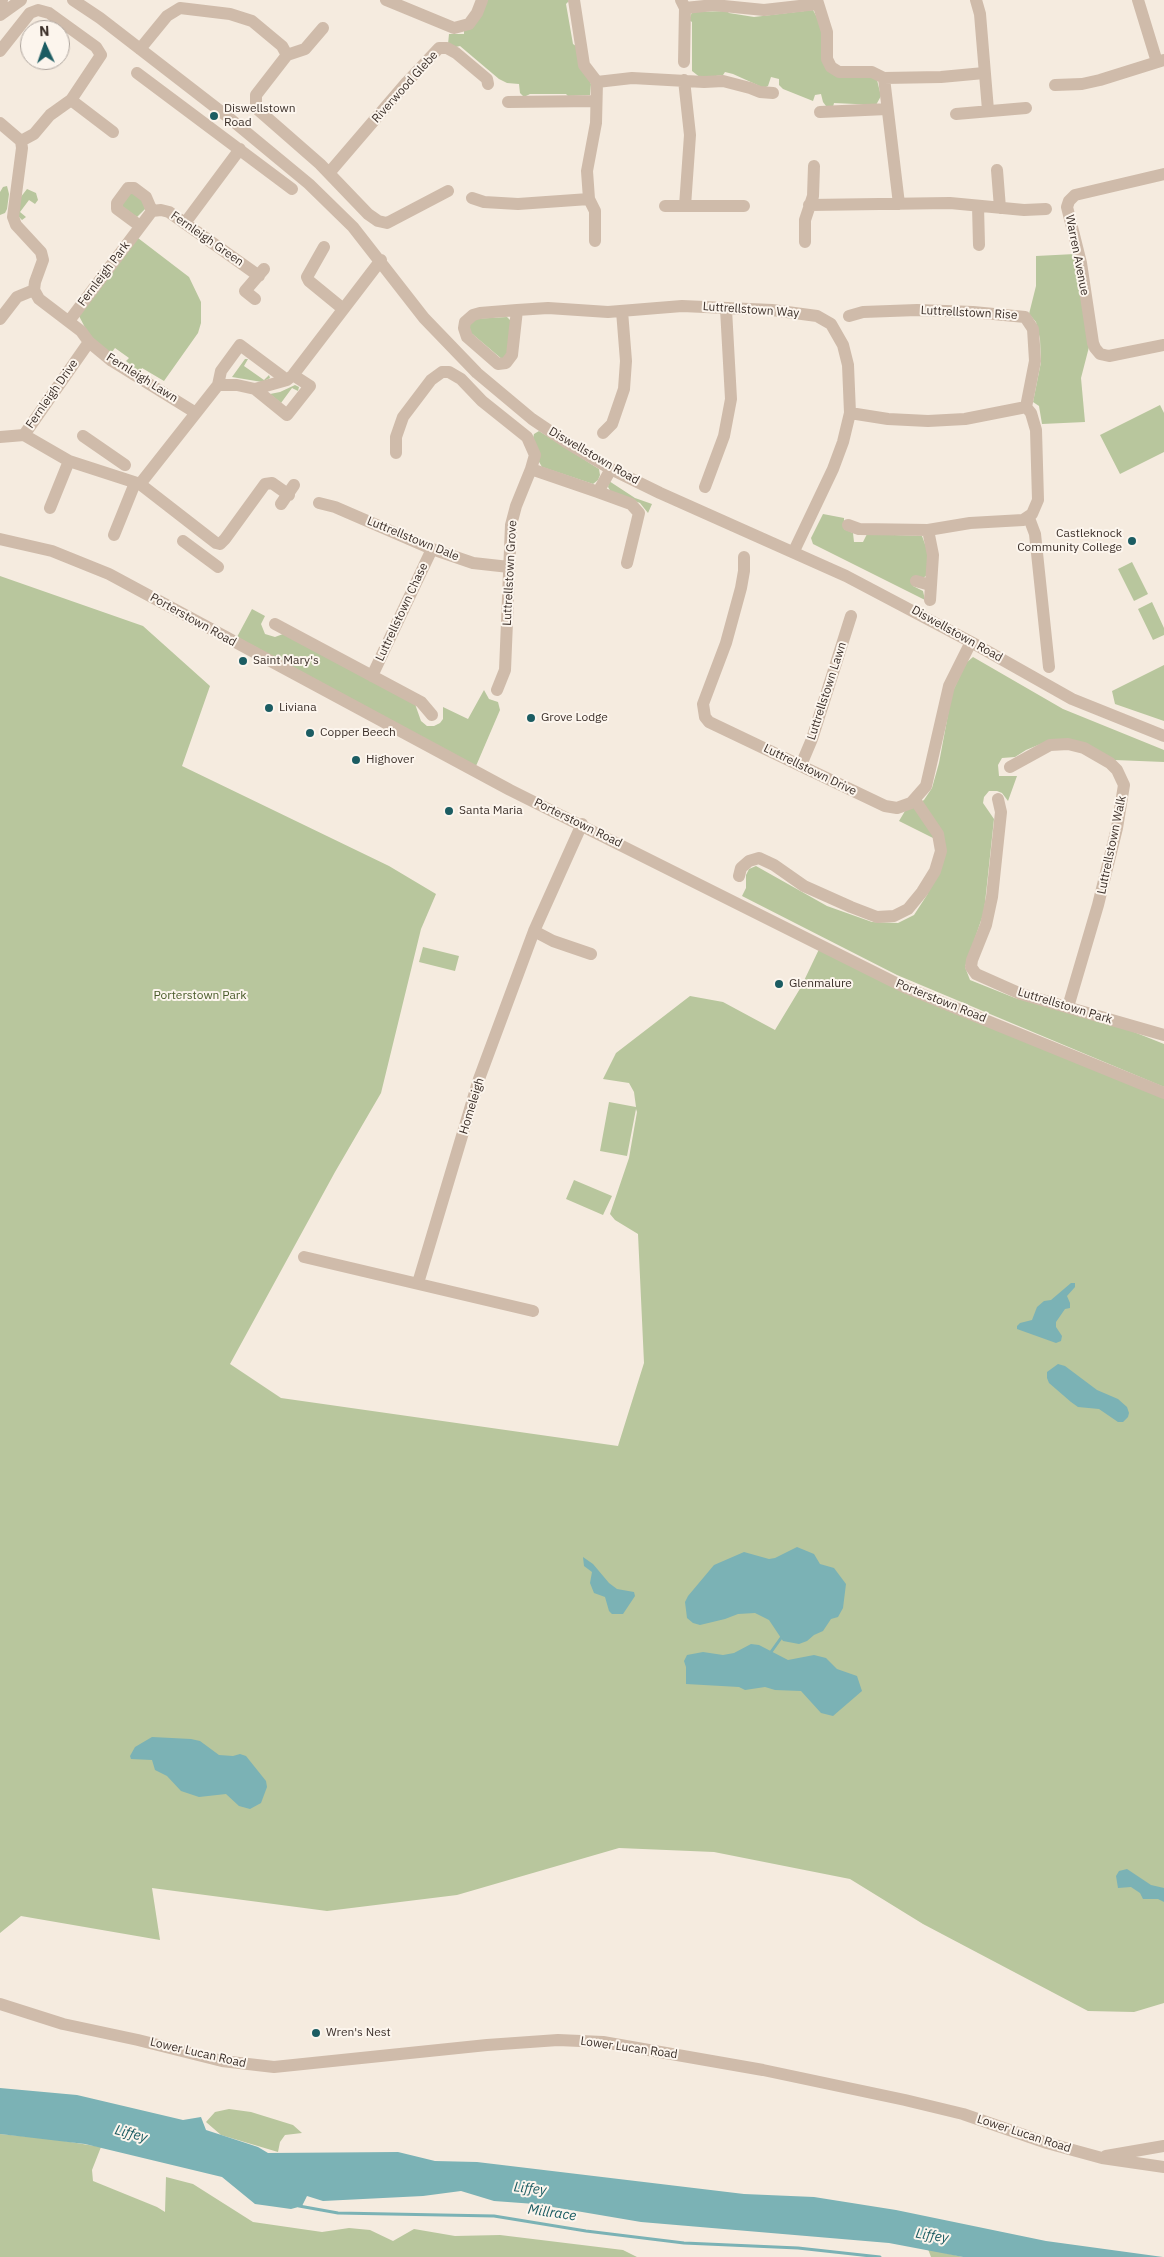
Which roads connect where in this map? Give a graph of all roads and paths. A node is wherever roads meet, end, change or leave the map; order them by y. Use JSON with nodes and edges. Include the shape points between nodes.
{"nodes":[{"id":1,"x":2,"y":0,"type":"edge"},
{"id":2,"x":21,"y":0,"type":"edge"},
{"id":3,"x":73,"y":0,"type":"edge"},
{"id":4,"x":386,"y":0,"type":"edge"},
{"id":5,"x":482,"y":0,"type":"edge"},
{"id":6,"x":574,"y":0,"type":"edge"},
{"id":7,"x":976,"y":0,"type":"edge"},
{"id":8,"x":1138,"y":0,"type":"edge"},
{"id":9,"x":817,"y":2,"type":"edge"},
{"id":10,"x":683,"y":4,"type":"edge"},
{"id":11,"x":0,"y":5,"type":"edge"},
{"id":12,"x":0,"y":15,"type":"edge"},
{"id":13,"x":323,"y":28,"type":"dead end"},
{"id":14,"x":140,"y":49,"type":"junction"},
{"id":15,"x":0,"y":51,"type":"edge"},
{"id":16,"x":287,"y":55,"type":"junction"},
{"id":17,"x":1160,"y":61,"type":"edge"},
{"id":18,"x":684,"y":62,"type":"dead end"},
{"id":19,"x":138,"y":73,"type":"dead end"},
{"id":20,"x":984,"y":73,"type":"junction"},
{"id":21,"x":884,"y":78,"type":"junction"},
{"id":22,"x":684,"y":80,"type":"junction"},
{"id":23,"x":597,"y":82,"type":"junction"},
{"id":24,"x":488,"y":84,"type":"dead end"},
{"id":25,"x":1055,"y":85,"type":"dead end"},
{"id":26,"x":773,"y":93,"type":"dead end"},
{"id":27,"x":71,"y":100,"type":"junction"},
{"id":28,"x":595,"y":101,"type":"junction"},
{"id":29,"x":508,"y":102,"type":"dead end"},
{"id":30,"x":887,"y":108,"type":"junction"},
{"id":31,"x":1026,"y":108,"type":"dead end"},
{"id":32,"x":988,"y":110,"type":"junction"},
{"id":33,"x":820,"y":112,"type":"dead end"},
{"id":34,"x":956,"y":114,"type":"dead end"},
{"id":35,"x":0,"y":123,"type":"edge"},
{"id":36,"x":113,"y":132,"type":"dead end"},
{"id":37,"x":21,"y":141,"type":"junction"},
{"id":38,"x":240,"y":149,"type":"junction"},
{"id":39,"x":814,"y":166,"type":"dead end"},
{"id":40,"x":997,"y":170,"type":"dead end"},
{"id":41,"x":329,"y":173,"type":"junction"},
{"id":42,"x":1164,"y":174,"type":"edge"},
{"id":43,"x":292,"y":189,"type":"dead end"},
{"id":44,"x":448,"y":191,"type":"dead end"},
{"id":45,"x":472,"y":198,"type":"dead end"},
{"id":46,"x":589,"y":199,"type":"junction"},
{"id":47,"x":899,"y":204,"type":"junction"},
{"id":48,"x":809,"y":205,"type":"junction"},
{"id":49,"x":665,"y":206,"type":"dead end"},
{"id":50,"x":685,"y":206,"type":"junction"},
{"id":51,"x":744,"y":206,"type":"dead end"},
{"id":52,"x":978,"y":206,"type":"junction"},
{"id":53,"x":1000,"y":208,"type":"junction"},
{"id":54,"x":1046,"y":209,"type":"dead end"},
{"id":55,"x":152,"y":211,"type":"junction"},
{"id":56,"x":185,"y":223,"type":"junction"},
{"id":57,"x":140,"y":226,"type":"junction"},
{"id":58,"x":595,"y":241,"type":"dead end"},
{"id":59,"x":805,"y":242,"type":"dead end"},
{"id":60,"x":979,"y":245,"type":"dead end"},
{"id":61,"x":324,"y":247,"type":"dead end"},
{"id":62,"x":380,"y":260,"type":"junction"},
{"id":63,"x":34,"y":290,"type":"junction"},
{"id":64,"x":256,"y":299,"type":"dead end"},
{"id":65,"x":342,"y":308,"type":"junction"},
{"id":66,"x":726,"y":309,"type":"junction"},
{"id":67,"x":517,"y":310,"type":"junction"},
{"id":68,"x":622,"y":311,"type":"junction"},
{"id":69,"x":849,"y":316,"type":"dead end"},
{"id":70,"x":0,"y":319,"type":"edge"},
{"id":71,"x":69,"y":321,"type":"junction"},
{"id":72,"x":89,"y":342,"type":"junction"},
{"id":73,"x":1164,"y":345,"type":"edge"},
{"id":74,"x":290,"y":377,"type":"junction"},
{"id":75,"x":218,"y":385,"type":"junction"},
{"id":76,"x":255,"y":389,"type":"junction"},
{"id":77,"x":1026,"y":407,"type":"junction"},
{"id":78,"x":196,"y":413,"type":"junction"},
{"id":79,"x":850,"y":413,"type":"junction"},
{"id":80,"x":603,"y":433,"type":"dead end"},
{"id":81,"x":24,"y":435,"type":"junction"},
{"id":82,"x":83,"y":436,"type":"dead end"},
{"id":83,"x":1,"y":440,"type":"edge"},
{"id":84,"x":396,"y":453,"type":"dead end"},
{"id":85,"x":114,"y":457,"type":"junction"},
{"id":86,"x":69,"y":461,"type":"junction"},
{"id":87,"x":125,"y":465,"type":"dead end"},
{"id":88,"x":531,"y":469,"type":"junction"},
{"id":89,"x":611,"y":469,"type":"junction"},
{"id":90,"x":103,"y":472,"type":"junction"},
{"id":91,"x":138,"y":483,"type":"junction"},
{"id":92,"x":705,"y":487,"type":"dead end"},
{"id":93,"x":598,"y":492,"type":"junction"},
{"id":94,"x":288,"y":495,"type":"dead end"},
{"id":95,"x":319,"y":503,"type":"dead end"},
{"id":96,"x":50,"y":508,"type":"dead end"},
{"id":97,"x":1029,"y":518,"type":"junction"},
{"id":98,"x":928,"y":530,"type":"junction"},
{"id":99,"x":855,"y":531,"type":"dead end"},
{"id":100,"x":114,"y":534,"type":"dead end"},
{"id":101,"x":0,"y":539,"type":"edge"},
{"id":102,"x":210,"y":539,"type":"junction"},
{"id":103,"x":184,"y":542,"type":"dead end"},
{"id":104,"x":432,"y":549,"type":"junction"},
{"id":105,"x":794,"y":551,"type":"junction"},
{"id":106,"x":199,"y":553,"type":"junction"},
{"id":107,"x":744,"y":558,"type":"dead end"},
{"id":108,"x":627,"y":563,"type":"dead end"},
{"id":109,"x":218,"y":567,"type":"dead end"},
{"id":110,"x":509,"y":568,"type":"junction"},
{"id":111,"x":916,"y":581,"type":"dead end"},
{"id":112,"x":930,"y":585,"type":"junction"},
{"id":113,"x":930,"y":600,"type":"dead end"},
{"id":114,"x":851,"y":616,"type":"dead end"},
{"id":115,"x":276,"y":624,"type":"dead end"},
{"id":116,"x":971,"y":642,"type":"junction"},
{"id":117,"x":1049,"y":667,"type":"dead end"},
{"id":118,"x":372,"y":676,"type":"junction"},
{"id":119,"x":497,"y":690,"type":"dead end"},
{"id":120,"x":432,"y":715,"type":"dead end"},
{"id":121,"x":1164,"y":736,"type":"edge"},
{"id":122,"x":801,"y":765,"type":"junction"},
{"id":123,"x":1010,"y":767,"type":"dead end"},
{"id":124,"x":998,"y":799,"type":"dead end"},
{"id":125,"x":915,"y":800,"type":"junction"},
{"id":126,"x":582,"y":824,"type":"junction"},
{"id":127,"x":739,"y":876,"type":"dead end"},
{"id":128,"x":534,"y":931,"type":"junction"},
{"id":129,"x":591,"y":954,"type":"dead end"},
{"id":130,"x":1068,"y":1007,"type":"junction"},
{"id":131,"x":1164,"y":1035,"type":"edge"},
{"id":132,"x":1164,"y":1093,"type":"edge"},
{"id":133,"x":304,"y":1257,"type":"dead end"},
{"id":134,"x":418,"y":1283,"type":"junction"},
{"id":135,"x":533,"y":1311,"type":"dead end"},
{"id":136,"x":0,"y":2004,"type":"edge"},
{"id":137,"x":1164,"y":2146,"type":"edge"},
{"id":138,"x":1102,"y":2158,"type":"junction"},
{"id":139,"x":1164,"y":2167,"type":"edge"}],
"edges":[{"from":1,"to":11,"type":"street"},
{"from":2,"to":12,"type":"street"},
{"from":3,"to":14,"type":"street","name":"Diswellstown Road"},
{"from":4,"to":5,"type":"street","via":[[454,28],[466,26]]},
{"from":6,"to":23,"type":"street","via":[[584,65]]},
{"from":7,"to":20,"type":"street"},
{"from":8,"to":17,"type":"street"},
{"from":9,"to":10,"type":"street","via":[[764,10]]},
{"from":9,"to":21,"type":"street","via":[[827,32],[827,59],[831,67],[839,72],[872,72]]},
{"from":10,"to":18,"type":"street"},
{"from":13,"to":16,"type":"street","via":[[305,49]]},
{"from":14,"to":16,"type":"street","via":[[167,16],[183,7],[252,21],[282,46]]},
{"from":14,"to":62,"type":"street","name":"Diswellstown Road","via":[[228,116],[309,184],[353,226]]},
{"from":15,"to":27,"type":"street","via":[[30,13],[38,10],[49,13],[96,47],[101,55]]},
{"from":16,"to":41,"type":"street","via":[[256,95],[256,108]]},
{"from":17,"to":25,"type":"street","via":[[1100,80]]},
{"from":19,"to":38,"type":"street"},
{"from":20,"to":21,"type":"street"},
{"from":20,"to":32,"type":"street"},
{"from":21,"to":30,"type":"street"},
{"from":22,"to":23,"type":"street","via":[[632,78]]},
{"from":22,"to":26,"type":"street","via":[[728,81]]},
{"from":22,"to":50,"type":"street","via":[[690,135]]},
{"from":23,"to":28,"type":"street"},
{"from":24,"to":41,"type":"street","name":"Riverwood Glebe","via":[[456,53],[440,48]]},
{"from":27,"to":36,"type":"street"},
{"from":27,"to":37,"type":"street","via":[[50,115],[34,134]]},
{"from":28,"to":29,"type":"street"},
{"from":28,"to":46,"type":"street","via":[[596,123],[587,172]]},
{"from":30,"to":33,"type":"street"},
{"from":30,"to":47,"type":"street"},
{"from":31,"to":32,"type":"street"},
{"from":32,"to":34,"type":"street"},
{"from":35,"to":37,"type":"street"},
{"from":37,"to":63,"type":"street","via":[[12,213],[16,225],[34,244],[43,260]]},
{"from":38,"to":43,"type":"street"},
{"from":38,"to":56,"type":"street"},
{"from":39,"to":48,"type":"street"},
{"from":40,"to":53,"type":"street"},
{"from":41,"to":44,"type":"street","via":[[368,214],[382,223]]},
{"from":42,"to":73,"type":"street","name":"Warren Avenue","via":[[1075,195],[1068,203],[1095,348],[1100,354],[1109,356]]},
{"from":45,"to":46,"type":"street","via":[[518,204]]},
{"from":46,"to":58,"type":"street","via":[[595,211]]},
{"from":47,"to":48,"type":"street"},
{"from":47,"to":52,"type":"street"},
{"from":48,"to":59,"type":"street"},
{"from":49,"to":50,"type":"street"},
{"from":50,"to":51,"type":"street"},
{"from":52,"to":53,"type":"street"},
{"from":52,"to":60,"type":"street"},
{"from":53,"to":54,"type":"street"},
{"from":55,"to":56,"type":"street","name":"Fernleigh Green","via":[[165,211]]},
{"from":55,"to":57,"type":"street","name":"Fernleigh Park"},
{"from":55,"to":57,"type":"street","via":[[146,197],[134,188],[128,188],[117,203],[117,209]]},
{"from":56,"to":64,"type":"street","name":"Fernleigh Green","via":[[262,272],[245,291]]},
{"from":57,"to":71,"type":"street","name":"Fernleigh Park"},
{"from":61,"to":65,"type":"street","via":[[307,277]]},
{"from":62,"to":65,"type":"street"},
{"from":62,"to":89,"type":"street","name":"Diswellstown Road","via":[[424,318],[477,373],[532,418]]},
{"from":63,"to":70,"type":"street","via":[[21,294]]},
{"from":63,"to":71,"type":"street","via":[[39,299]]},
{"from":65,"to":74,"type":"street"},
{"from":66,"to":68,"type":"street","name":"Luttrellstown Way","via":[[675,306]]},
{"from":66,"to":79,"type":"street","name":"Luttrellstown Way","via":[[800,312],[831,324],[843,346],[848,365]]},
{"from":66,"to":92,"type":"street","via":[[730,399],[724,436]]},
{"from":67,"to":67,"type":"street","name":"Luttrellstown Way","via":[[512,355],[506,363],[498,364],[467,337],[465,322],[480,313]]},
{"from":67,"to":68,"type":"street","name":"Luttrellstown Way"},
{"from":68,"to":80,"type":"street","via":[[626,360],[624,389],[612,424]]},
{"from":69,"to":77,"type":"street","name":"Luttrellstown Rise","via":[[863,312],[923,310],[1025,317],[1033,329],[1035,348]]},
{"from":71,"to":72,"type":"street"},
{"from":72,"to":78,"type":"street","name":"Fernleigh Lawn","via":[[112,361]]},
{"from":72,"to":81,"type":"street","name":"Fernleigh Drive"},
{"from":74,"to":75,"type":"street","via":[[240,345],[221,371]]},
{"from":74,"to":76,"type":"street"},
{"from":74,"to":76,"type":"street","via":[[310,386],[287,415]]},
{"from":75,"to":76,"type":"street"},
{"from":75,"to":78,"type":"street"},
{"from":77,"to":79,"type":"street","via":[[929,421]]},
{"from":77,"to":97,"type":"street","via":[[1033,417],[1037,445],[1038,500]]},
{"from":78,"to":91,"type":"street"},
{"from":79,"to":105,"type":"street","name":"Luttrellstown Way","via":[[833,469]]},
{"from":81,"to":83,"type":"street"},
{"from":81,"to":86,"type":"street","name":"Fernleigh Drive"},
{"from":82,"to":85,"type":"street"},
{"from":84,"to":88,"type":"street","via":[[396,436],[403,417],[431,380],[442,372],[448,372],[526,437],[534,455]]},
{"from":85,"to":87,"type":"street"},
{"from":85,"to":90,"type":"street"},
{"from":86,"to":90,"type":"street","name":"Fernleigh Drive"},
{"from":86,"to":96,"type":"street"},
{"from":88,"to":93,"type":"street"},
{"from":88,"to":110,"type":"street","name":"Luttrellstown Grove","via":[[513,515]]},
{"from":89,"to":93,"type":"street"},
{"from":89,"to":105,"type":"street","name":"Diswellstown Road"},
{"from":90,"to":91,"type":"street","name":"Fernleigh Drive"},
{"from":91,"to":100,"type":"street"},
{"from":91,"to":102,"type":"street","name":"Fernleigh Drive"},
{"from":93,"to":108,"type":"street","via":[[632,504],[639,513]]},
{"from":94,"to":102,"type":"street","via":[[272,483],[266,484],[223,542],[216,543]]},
{"from":95,"to":104,"type":"street","name":"Luttrellstown Dale","via":[[336,507]]},
{"from":97,"to":98,"type":"street"},
{"from":97,"to":117,"type":"street","via":[[1035,534]]},
{"from":98,"to":99,"type":"street"},
{"from":98,"to":112,"type":"street","via":[[933,555]]},
{"from":101,"to":126,"type":"street","name":"Porterstown Road","via":[[52,551],[109,574],[395,729]]},
{"from":102,"to":106,"type":"street"},
{"from":103,"to":106,"type":"street"},
{"from":104,"to":110,"type":"street","name":"Luttrellstown Dale","via":[[483,566]]},
{"from":104,"to":118,"type":"street","name":"Luttrellstown Chase"},
{"from":105,"to":116,"type":"street","name":"Diswellstown Road"},
{"from":106,"to":109,"type":"street"},
{"from":107,"to":122,"type":"street","name":"Luttrellstown Drive","via":[[741,588],[726,643],[703,704],[703,713],[709,722]]},
{"from":110,"to":119,"type":"street","name":"Luttrellstown Grove","via":[[505,670]]},
{"from":111,"to":112,"type":"street"},
{"from":112,"to":113,"type":"street"},
{"from":114,"to":122,"type":"street","name":"Luttrellstown Lawn"},
{"from":115,"to":118,"type":"street","name":"Luttrellstown Chase"},
{"from":116,"to":121,"type":"street","name":"Diswellstown Road","via":[[1072,699]]},
{"from":116,"to":125,"type":"street","via":[[950,686],[928,780]]},
{"from":118,"to":120,"type":"street","name":"Luttrellstown Chase","via":[[421,702]]},
{"from":122,"to":125,"type":"street","name":"Luttrellstown Drive","via":[[885,806],[897,808]]},
{"from":123,"to":130,"type":"street","name":"Luttrellstown Walk","via":[[1050,745],[1068,744],[1084,748],[1110,763],[1124,785],[1113,847]]},
{"from":124,"to":130,"type":"street","name":"Luttrellstown Park","via":[[1001,812],[992,897],[972,967],[976,974],[1014,991]]},
{"from":125,"to":127,"type":"street","via":[[938,834],[941,851],[935,871],[922,892],[908,909],[894,916],[877,917],[851,908],[804,886],[759,858],[741,868]]},
{"from":126,"to":128,"type":"street","name":"Homeleigh"},
{"from":126,"to":132,"type":"street","name":"Porterstown Road","via":[[904,987]]},
{"from":128,"to":129,"type":"street"},
{"from":128,"to":134,"type":"street","name":"Homeleigh","via":[[480,1080]]},
{"from":130,"to":131,"type":"street","name":"Luttrellstown Park"},
{"from":133,"to":134,"type":"street"},
{"from":134,"to":135,"type":"street"},
{"from":136,"to":138,"type":"street","name":"Lower Lucan Road","via":[[64,2024],[222,2061],[274,2067],[497,2044],[558,2040],[603,2042],[763,2070],[929,2105]]},
{"from":137,"to":138,"type":"street"},
{"from":138,"to":139,"type":"street","name":"Lower Lucan Road"}]}
